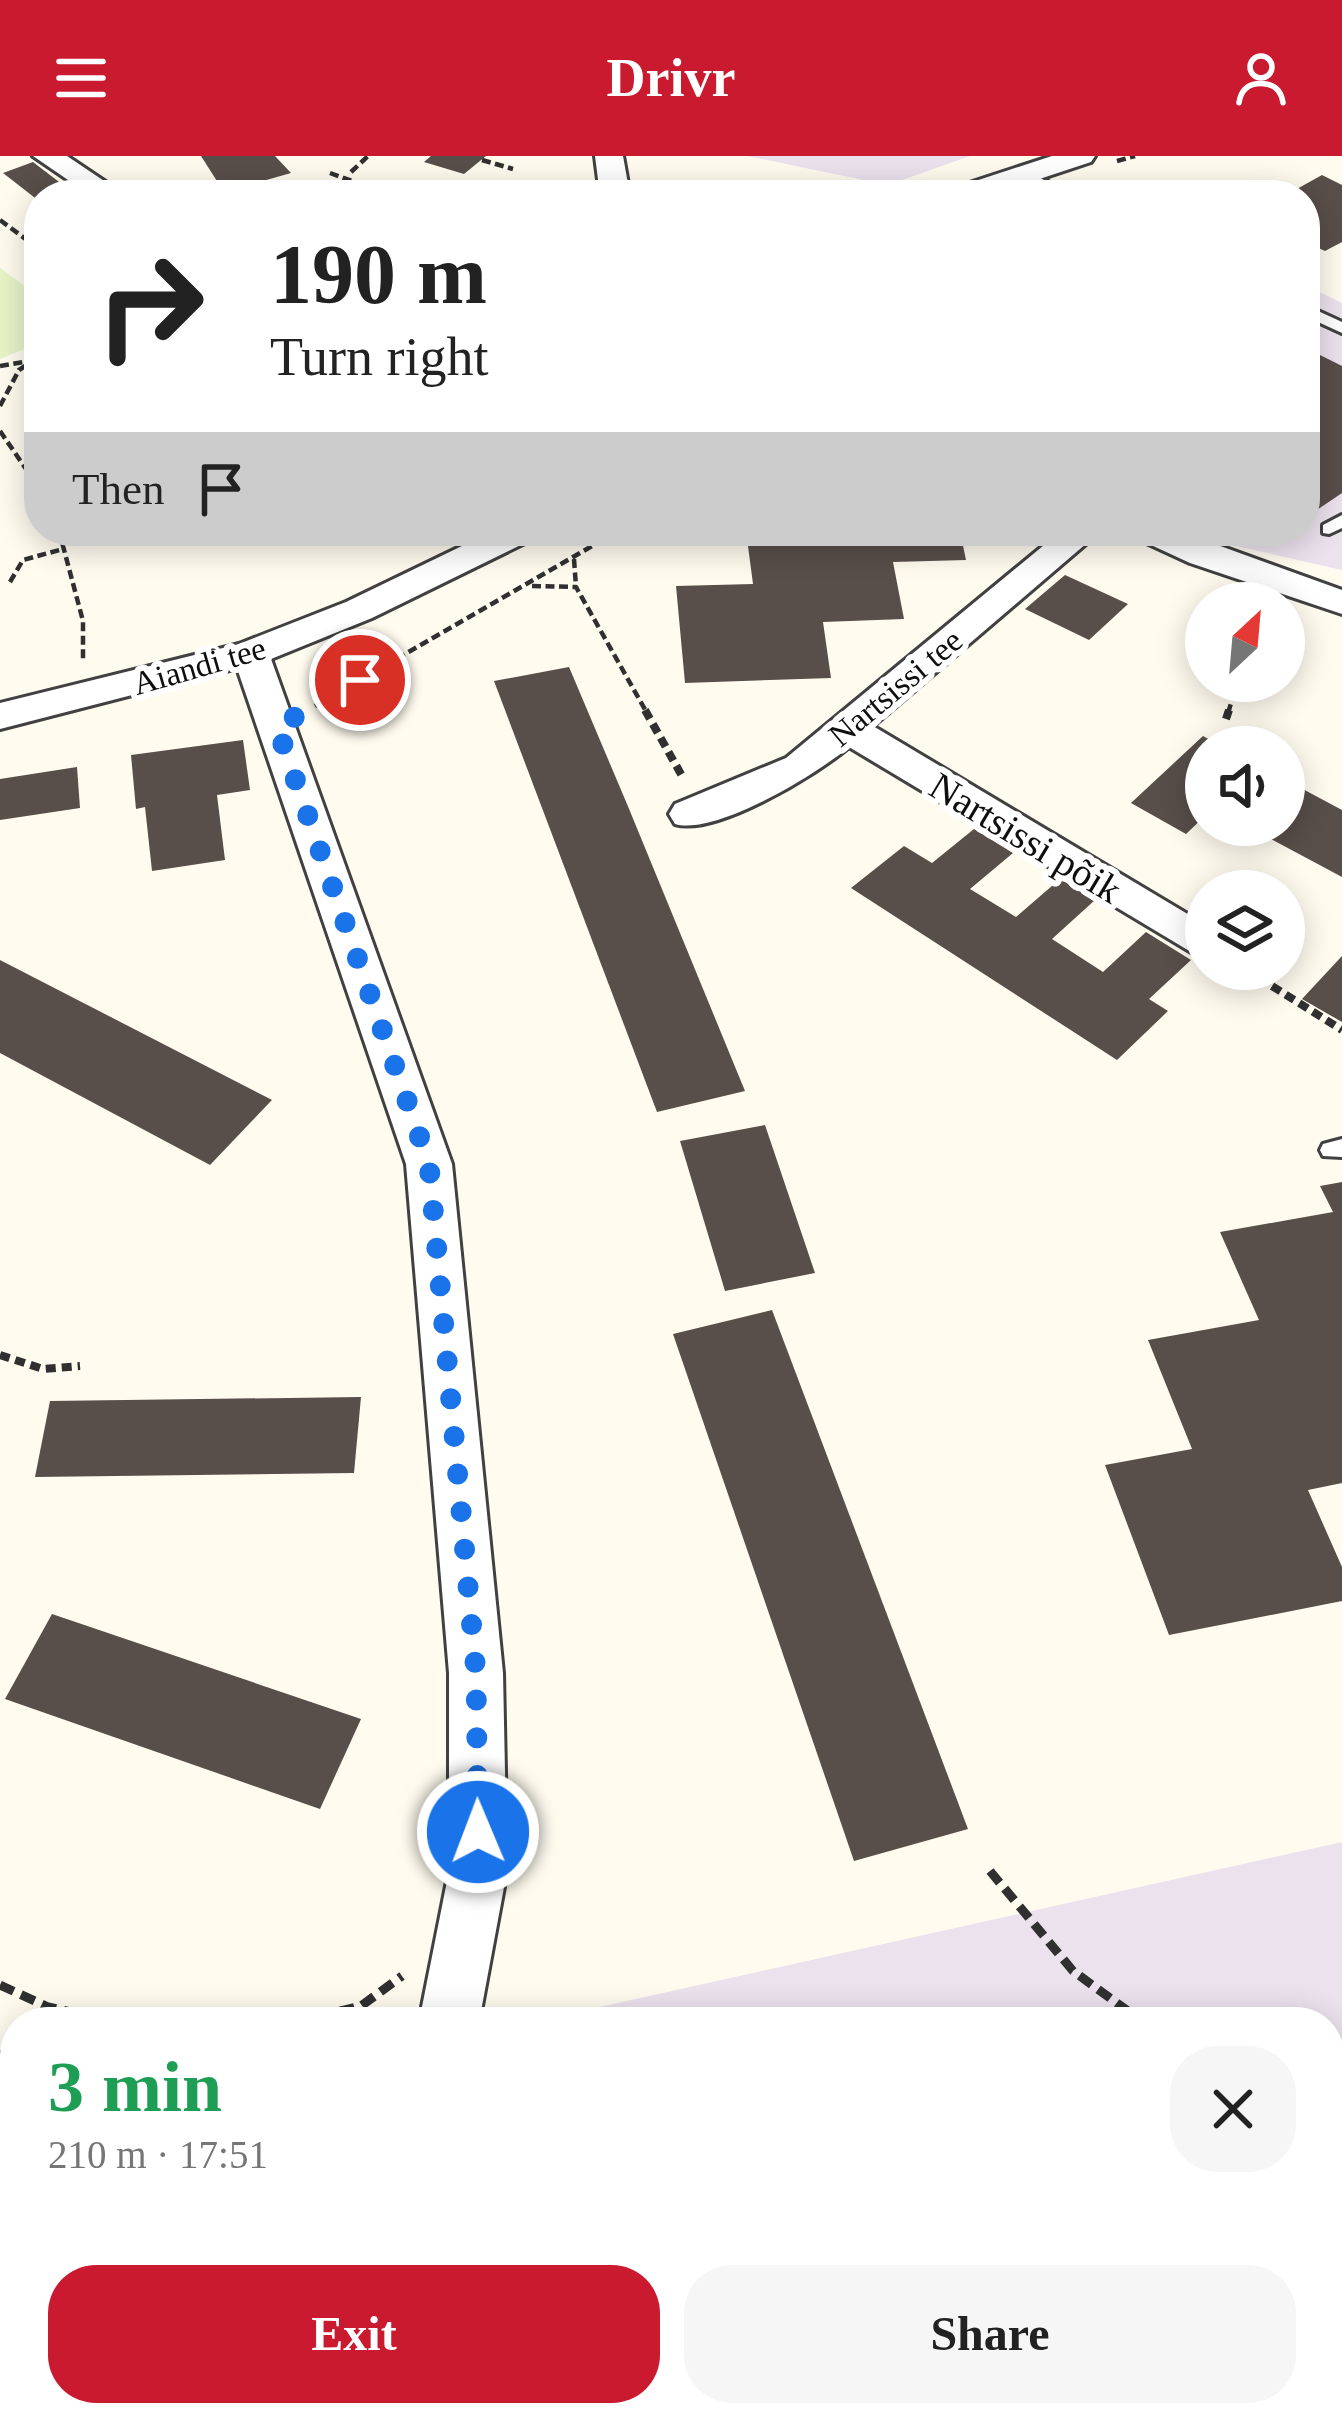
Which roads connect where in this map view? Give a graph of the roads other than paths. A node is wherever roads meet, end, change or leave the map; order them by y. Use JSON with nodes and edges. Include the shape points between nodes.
{"nodes":[{"id":1,"x":46,"y":156,"type":"edge"},
{"id":2,"x":1081,"y":156,"type":"edge"},
{"id":3,"x":1020,"y":173,"type":"junction"},
{"id":4,"x":85,"y":180,"type":"edge"},
{"id":5,"x":1001,"y":180,"type":"edge"},
{"id":6,"x":1035,"y":180,"type":"edge"},
{"id":7,"x":489,"y":546,"type":"edge"},
{"id":8,"x":1065,"y":546,"type":"edge"},
{"id":9,"x":1191,"y":546,"type":"edge"},
{"id":10,"x":1342,"y":602,"type":"edge"},
{"id":11,"x":250,"y":653,"type":"junction"},
{"id":12,"x":0,"y":716,"type":"edge"},
{"id":13,"x":847,"y":728,"type":"junction"},
{"id":14,"x":695,"y":812,"type":"road end"},
{"id":15,"x":1185,"y":932,"type":"edge"},
{"id":16,"x":452,"y":2007,"type":"edge"}],
"edges":[{"from":1,"to":4,"type":"street"},
{"from":2,"to":3,"type":"street"},
{"from":3,"to":5,"type":"street"},
{"from":3,"to":6,"type":"lane"},
{"from":7,"to":11,"type":"street","name":"Aiandi tee"},
{"from":8,"to":13,"type":"street","name":"Nartsissi tee"},
{"from":9,"to":10,"type":"street"},
{"from":11,"to":12,"type":"street","name":"Aiandi tee"},
{"from":11,"to":16,"type":"street","via":[[429,1164],[476,1673],[478,1871]]},
{"from":13,"to":14,"type":"street","name":"Nartsissi tee","via":[[800,767]]},
{"from":13,"to":15,"type":"street","name":"Nartsissi põik"}]}
